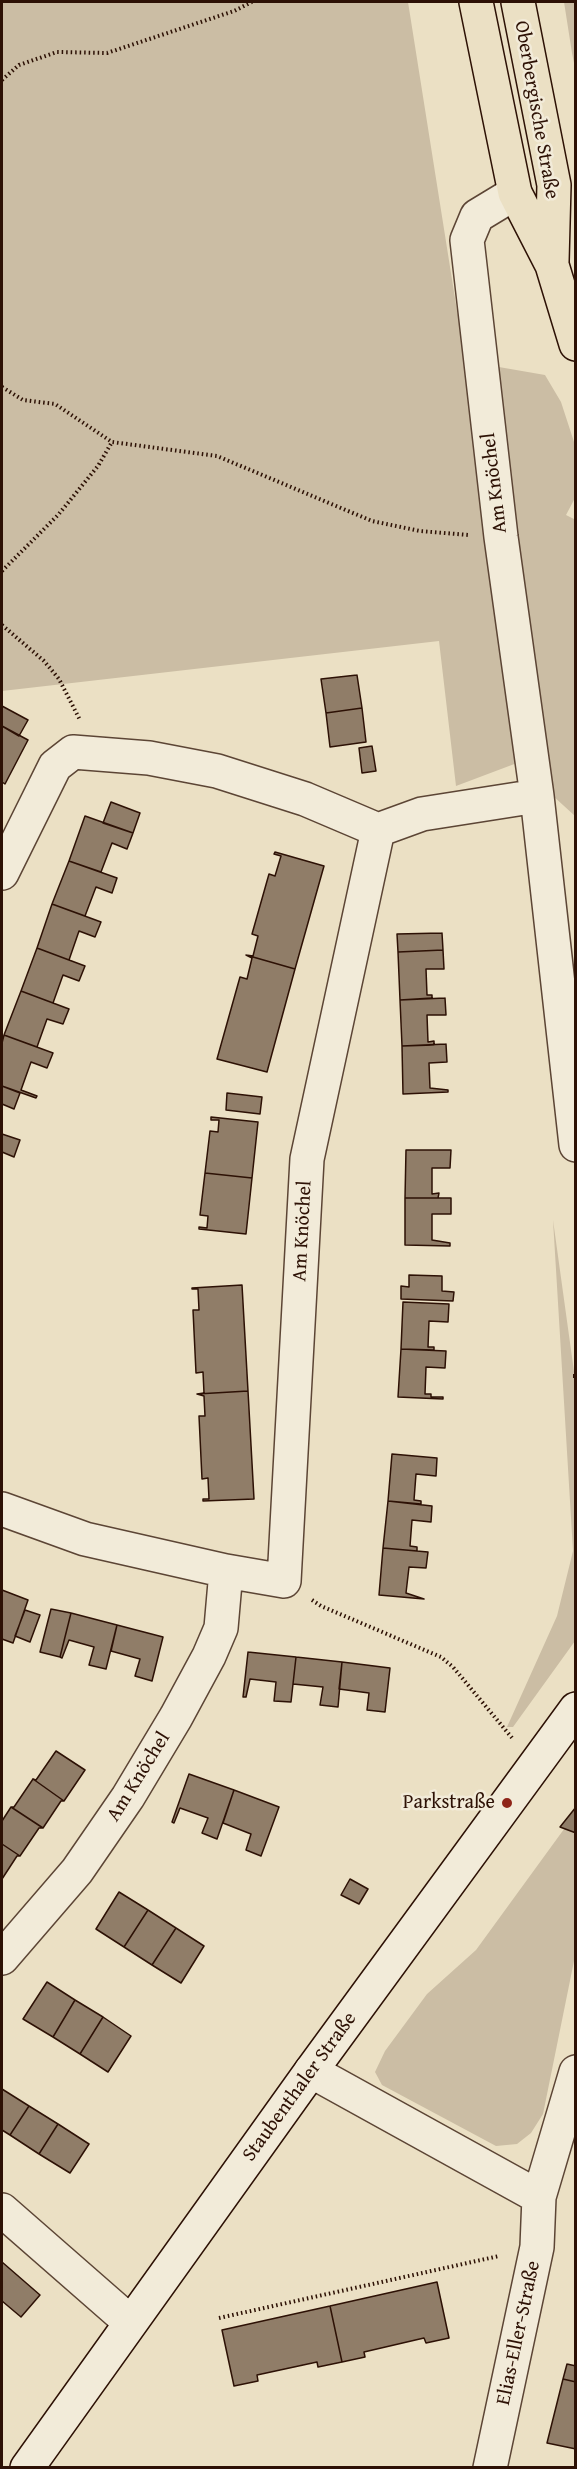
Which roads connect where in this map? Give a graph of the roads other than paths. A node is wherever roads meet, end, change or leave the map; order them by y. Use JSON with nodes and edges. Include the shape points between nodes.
{"nodes":[{"id":1,"x":476,"y":2,"type":"edge"},
{"id":2,"x":518,"y":2,"type":"edge"},
{"id":3,"x":515,"y":194,"type":"junction"},
{"id":4,"x":552,"y":266,"type":"junction"},
{"id":5,"x":576,"y":344,"type":"edge"},
{"id":6,"x":537,"y":796,"type":"junction"},
{"id":7,"x":378,"y":830,"type":"junction"},
{"id":8,"x":2,"y":873,"type":"edge"},
{"id":9,"x":576,"y":1145,"type":"edge"},
{"id":10,"x":2,"y":1509,"type":"edge"},
{"id":11,"x":226,"y":1571,"type":"junction"},
{"id":12,"x":576,"y":1709,"type":"edge"},
{"id":13,"x":2,"y":1958,"type":"edge"},
{"id":14,"x":311,"y":2071,"type":"junction"},
{"id":15,"x":576,"y":2072,"type":"edge"},
{"id":16,"x":539,"y":2196,"type":"junction"},
{"id":17,"x":2,"y":2210,"type":"edge"},
{"id":18,"x":130,"y":2322,"type":"junction"},
{"id":19,"x":27,"y":2468,"type":"edge"},
{"id":20,"x":489,"y":2468,"type":"edge"}],
"edges":[{"from":1,"to":3,"type":"highway","name":"Oberbergische Straße"},
{"from":2,"to":4,"type":"highway","name":"Oberbergische Straße","via":[[554,186]]},
{"from":3,"to":4,"type":"highway","name":"Oberbergische Straße"},
{"from":3,"to":6,"type":"street","name":"Am Knöchel","via":[[477,216],[467,240],[501,537]]},
{"from":4,"to":5,"type":"highway"},
{"from":6,"to":7,"type":"street","via":[[422,814]]},
{"from":6,"to":9,"type":"street","name":"Am Knöchel"},
{"from":7,"to":8,"type":"street","via":[[304,799],[217,771],[149,758],[73,752],[55,766]]},
{"from":7,"to":11,"type":"street","name":"Am Knöchel","via":[[307,1159],[284,1581]]},
{"from":10,"to":11,"type":"street","via":[[85,1539]]},
{"from":11,"to":13,"type":"street","name":"Am Knöchel","via":[[221,1628],[176,1717],[77,1871]]},
{"from":12,"to":14,"type":"street","name":"Staubenthaler Straße"},
{"from":14,"to":16,"type":"street"},
{"from":14,"to":18,"type":"street","name":"Staubenthaler Straße"},
{"from":15,"to":16,"type":"street","name":"Elias-Eller-Straße"},
{"from":16,"to":20,"type":"street","name":"Elias-Eller-Straße","via":[[537,2247]]},
{"from":17,"to":18,"type":"street"},
{"from":18,"to":19,"type":"street","name":"Staubenthaler Straße"}]}
